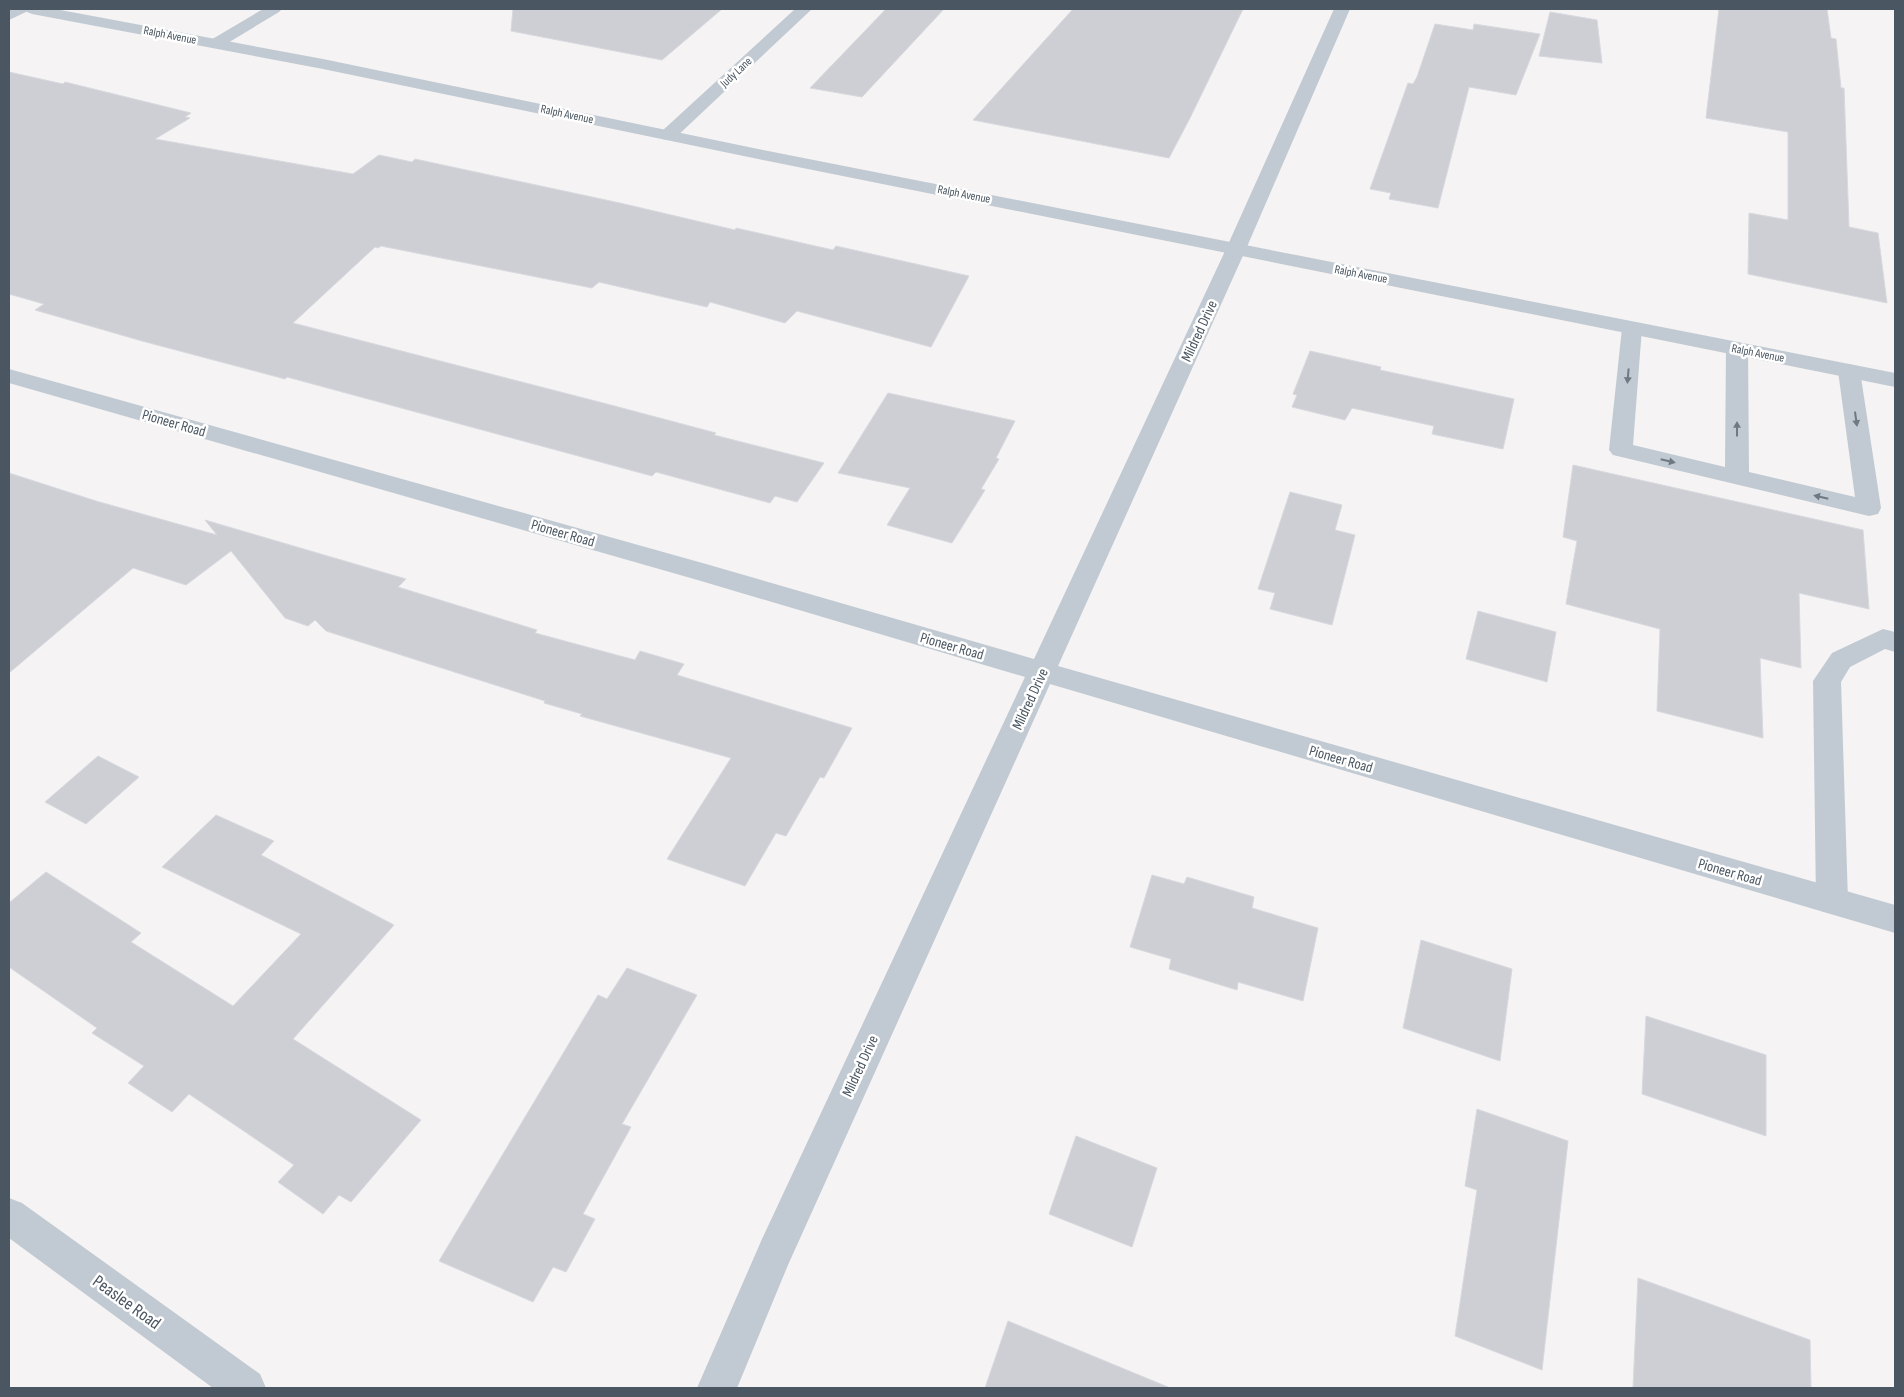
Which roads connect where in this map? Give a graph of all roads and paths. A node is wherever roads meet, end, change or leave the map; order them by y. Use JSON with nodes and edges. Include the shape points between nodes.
{"nodes":[{"id":1,"x":21,"y":9,"type":"edge"},
{"id":2,"x":32,"y":9,"type":"edge"},
{"id":3,"x":274,"y":9,"type":"edge"},
{"id":4,"x":804,"y":9,"type":"edge"},
{"id":5,"x":1342,"y":9,"type":"edge"},
{"id":6,"x":9,"y":15,"type":"edge"},
{"id":7,"x":215,"y":44,"type":"junction"},
{"id":8,"x":668,"y":135,"type":"junction"},
{"id":9,"x":1236,"y":249,"type":"junction"},
{"id":10,"x":1632,"y":328,"type":"junction"},
{"id":11,"x":1736,"y":349,"type":"junction"},
{"id":12,"x":1848,"y":371,"type":"junction"},
{"id":13,"x":9,"y":376,"type":"edge"},
{"id":14,"x":1895,"y":380,"type":"edge"},
{"id":15,"x":1737,"y":477,"type":"junction"},
{"id":16,"x":1895,"y":642,"type":"edge"},
{"id":17,"x":1042,"y":672,"type":"junction"},
{"id":18,"x":1832,"y":901,"type":"junction"},
{"id":19,"x":1895,"y":919,"type":"edge"},
{"id":20,"x":9,"y":1216,"type":"edge"},
{"id":21,"x":246,"y":1388,"type":"edge"},
{"id":22,"x":717,"y":1388,"type":"edge"}],
"edges":[{"from":1,"to":6,"type":"street"},
{"from":2,"to":7,"type":"street","name":"Ralph Avenue"},
{"from":3,"to":7,"type":"street"},
{"from":4,"to":8,"type":"street","name":"Judy Lane"},
{"from":5,"to":9,"type":"street","name":"Mildred Drive"},
{"from":7,"to":8,"type":"street","name":"Ralph Avenue"},
{"from":8,"to":9,"type":"street","name":"Ralph Avenue"},
{"from":9,"to":10,"type":"street","name":"Ralph Avenue"},
{"from":9,"to":17,"type":"street","name":"Mildred Drive"},
{"from":10,"to":11,"type":"street","name":"Ralph Avenue"},
{"from":10,"to":15,"type":"street","one_way":true,"via":[[1621,450]]},
{"from":11,"to":12,"type":"street","name":"Ralph Avenue"},
{"from":15,"to":11,"type":"street","one_way":true},
{"from":12,"to":14,"type":"street","name":"Ralph Avenue"},
{"from":12,"to":15,"type":"street","one_way":true,"via":[[1869,508]]},
{"from":13,"to":17,"type":"street","name":"Pioneer Road","via":[[706,573]]},
{"from":16,"to":18,"type":"street","via":[[1883,639],[1841,660],[1827,681]]},
{"from":17,"to":18,"type":"street","name":"Pioneer Road"},
{"from":17,"to":22,"type":"street","name":"Mildred Drive","via":[[779,1243]]},
{"from":18,"to":19,"type":"street","name":"Pioneer Road"},
{"from":20,"to":21,"type":"street","name":"Peaslee Road"}]}
